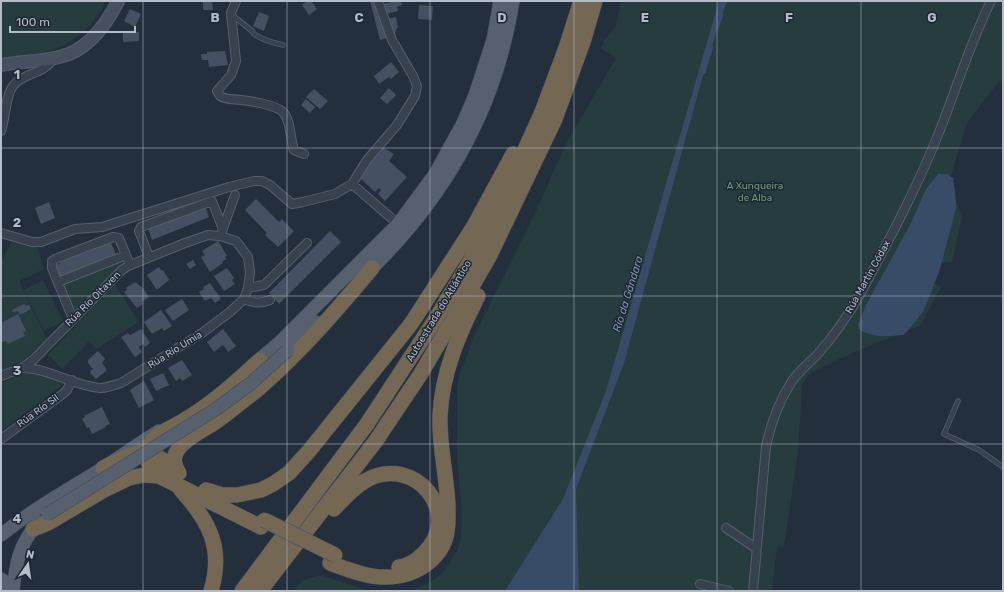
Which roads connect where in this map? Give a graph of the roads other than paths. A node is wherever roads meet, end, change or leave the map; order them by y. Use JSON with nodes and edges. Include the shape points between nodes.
{"nodes":[{"id":1,"x":118,"y":1,"type":"edge"},
{"id":2,"x":236,"y":1,"type":"edge"},
{"id":3,"x":378,"y":1,"type":"edge"},
{"id":4,"x":500,"y":1,"type":"edge"},
{"id":5,"x":513,"y":1,"type":"edge"},
{"id":6,"x":581,"y":1,"type":"edge"},
{"id":7,"x":595,"y":1,"type":"edge"},
{"id":8,"x":991,"y":1,"type":"edge"},
{"id":9,"x":231,"y":13,"type":"junction"},
{"id":10,"x":283,"y":45,"type":"dead end"},
{"id":11,"x":53,"y":58,"type":"junction"},
{"id":12,"x":1,"y":65,"type":"edge"},
{"id":13,"x":559,"y":68,"type":"junction"},
{"id":14,"x":555,"y":119,"type":"junction"},
{"id":15,"x":1,"y":131,"type":"edge"},
{"id":16,"x":304,"y":154,"type":"dead end"},
{"id":17,"x":352,"y":184,"type":"junction"},
{"id":18,"x":235,"y":194,"type":"dead end"},
{"id":19,"x":398,"y":224,"type":"junction"},
{"id":20,"x":222,"y":232,"type":"junction"},
{"id":21,"x":1,"y":233,"type":"edge"},
{"id":22,"x":307,"y":243,"type":"dead end"},
{"id":23,"x":126,"y":255,"type":"junction"},
{"id":24,"x":149,"y":257,"type":"junction"},
{"id":25,"x":130,"y":265,"type":"junction"},
{"id":26,"x":372,"y":268,"type":"junction"},
{"id":27,"x":58,"y":282,"type":"junction"},
{"id":28,"x":248,"y":288,"type":"junction"},
{"id":29,"x":244,"y":299,"type":"junction"},
{"id":30,"x":270,"y":300,"type":"dead end"},
{"id":31,"x":73,"y":319,"type":"junction"},
{"id":32,"x":260,"y":360,"type":"junction"},
{"id":33,"x":22,"y":368,"type":"junction"},
{"id":34,"x":1,"y":376,"type":"edge"},
{"id":35,"x":72,"y":380,"type":"junction"},
{"id":36,"x":958,"y":401,"type":"dead end"},
{"id":37,"x":1,"y":439,"type":"edge"},
{"id":38,"x":148,"y":453,"type":"junction"},
{"id":39,"x":1003,"y":467,"type":"edge"},
{"id":40,"x":103,"y":468,"type":"junction"},
{"id":41,"x":159,"y":476,"type":"junction"},
{"id":42,"x":177,"y":479,"type":"junction"},
{"id":43,"x":206,"y":490,"type":"junction"},
{"id":44,"x":262,"y":523,"type":"junction"},
{"id":45,"x":726,"y":528,"type":"dead end"},
{"id":46,"x":33,"y":529,"type":"junction"},
{"id":47,"x":1,"y":535,"type":"edge"},
{"id":48,"x":757,"y":549,"type":"junction"},
{"id":49,"x":332,"y":559,"type":"junction"},
{"id":50,"x":1,"y":579,"type":"edge"},
{"id":51,"x":700,"y":584,"type":"dead end"},
{"id":52,"x":9,"y":591,"type":"edge"},
{"id":53,"x":13,"y":591,"type":"edge"},
{"id":54,"x":211,"y":591,"type":"edge"},
{"id":55,"x":242,"y":591,"type":"edge"},
{"id":56,"x":260,"y":591,"type":"edge"},
{"id":57,"x":268,"y":591,"type":"edge"},
{"id":58,"x":729,"y":591,"type":"edge"},
{"id":59,"x":753,"y":591,"type":"edge"}],
"edges":[{"from":1,"to":11,"type":"street","via":[[91,40],[75,51]]},
{"from":2,"to":9,"type":"street"},
{"from":3,"to":17,"type":"street","via":[[392,40],[417,86],[415,96],[397,125],[367,160]]},
{"from":4,"to":19,"type":"main road","via":[[493,40],[463,123],[435,174]]},
{"from":5,"to":26,"type":"main road","via":[[497,69],[478,123],[441,188],[412,225]]},
{"from":6,"to":13,"type":"highway","name":"Autoestrada do Atlántico"},
{"from":7,"to":14,"type":"highway","name":"Autoestrada do Atlántico"},
{"from":8,"to":48,"type":"street","name":"Rúa Martín Códax","via":[[972,40],[940,130],[906,207],[844,320],[816,356],[798,373],[777,409],[766,446]]},
{"from":9,"to":10,"type":"lane","via":[[259,37]]},
{"from":9,"to":16,"type":"street","via":[[236,60],[231,75],[217,91],[219,96],[248,100],[283,112],[288,119],[294,150]]},
{"from":11,"to":12,"type":"street"},
{"from":11,"to":15,"type":"street","via":[[47,66],[13,85]]},
{"from":13,"to":43,"type":"highway","via":[[474,226],[411,324],[309,450],[289,472],[261,490],[237,496]]},
{"from":13,"to":55,"type":"highway","name":"Autoestrada do Atlántico","via":[[508,187],[468,265],[435,320],[367,424]]},
{"from":14,"to":49,"type":"highway","via":[[548,151],[460,332],[446,374],[440,417],[449,523],[445,540],[436,556],[425,566],[406,575],[386,578],[367,576]]},
{"from":14,"to":56,"type":"highway","name":"Autoestrada do Atlántico","via":[[490,255],[420,375],[375,442]]},
{"from":17,"to":19,"type":"street"},
{"from":17,"to":21,"type":"street","via":[[335,194],[292,204],[270,185],[254,181],[102,227],[75,229],[42,242],[32,242]]},
{"from":18,"to":20,"type":"street"},
{"from":19,"to":32,"type":"main road"},
{"from":20,"to":24,"type":"street","name":"Rúa Río Oitaven","via":[[200,237]]},
{"from":20,"to":24,"type":"street","via":[[212,201],[141,227],[139,231]]},
{"from":20,"to":28,"type":"street","via":[[236,241],[248,257]]},
{"from":22,"to":28,"type":"street","via":[[264,284]]},
{"from":23,"to":25,"type":"street"},
{"from":23,"to":27,"type":"street"},
{"from":23,"to":27,"type":"street","via":[[119,238],[113,237],[55,259],[52,268]]},
{"from":24,"to":25,"type":"street","name":"Rúa Río Oitaven"},
{"from":25,"to":31,"type":"street","name":"Rúa Río Oitaven"},
{"from":26,"to":42,"type":"highway","via":[[291,359],[221,419],[179,448],[174,460]]},
{"from":26,"to":46,"type":"main road","bridge":true,"via":[[250,384],[216,409],[48,514]]},
{"from":27,"to":31,"type":"street"},
{"from":28,"to":29,"type":"street"},
{"from":29,"to":30,"type":"street","via":[[262,303]]},
{"from":29,"to":35,"type":"street","name":"Rúa Río Umia","via":[[202,333],[121,383],[101,388]]},
{"from":31,"to":33,"type":"street","name":"Rúa Río Oitaven"},
{"from":32,"to":38,"type":"highway","via":[[224,393],[155,439],[149,446]]},
{"from":32,"to":40,"type":"main road"},
{"from":33,"to":34,"type":"street"},
{"from":33,"to":35,"type":"street","name":"Rúa Río Umia","via":[[40,370]]},
{"from":35,"to":37,"type":"street","name":"Rúa Río Sil","via":[[67,390]]},
{"from":36,"to":39,"type":"lane","via":[[944,434],[979,450]]},
{"from":38,"to":40,"type":"highway","via":[[137,452]]},
{"from":38,"to":41,"type":"highway","via":[[149,466]]},
{"from":38,"to":42,"type":"highway","via":[[161,458]]},
{"from":40,"to":47,"type":"main road","via":[[26,515]]},
{"from":41,"to":42,"type":"highway"},
{"from":41,"to":46,"type":"highway","via":[[129,478]]},
{"from":42,"to":43,"type":"highway"},
{"from":42,"to":44,"type":"highway"},
{"from":42,"to":54,"type":"highway","via":[[209,528],[214,543],[216,562]]},
{"from":43,"to":44,"type":"highway"},
{"from":44,"to":49,"type":"highway","bridge":true},
{"from":45,"to":48,"type":"street"},
{"from":46,"to":53,"type":"main road","via":[[18,556]]},
{"from":48,"to":59,"type":"street","name":"Rúa Martín Códax"},
{"from":49,"to":57,"type":"highway","via":[[390,568],[408,564],[428,549],[437,533],[439,521],[436,502],[421,483],[398,473],[382,474],[366,481],[330,513]]},
{"from":50,"to":52,"type":"main road"},
{"from":51,"to":58,"type":"street"}]}
